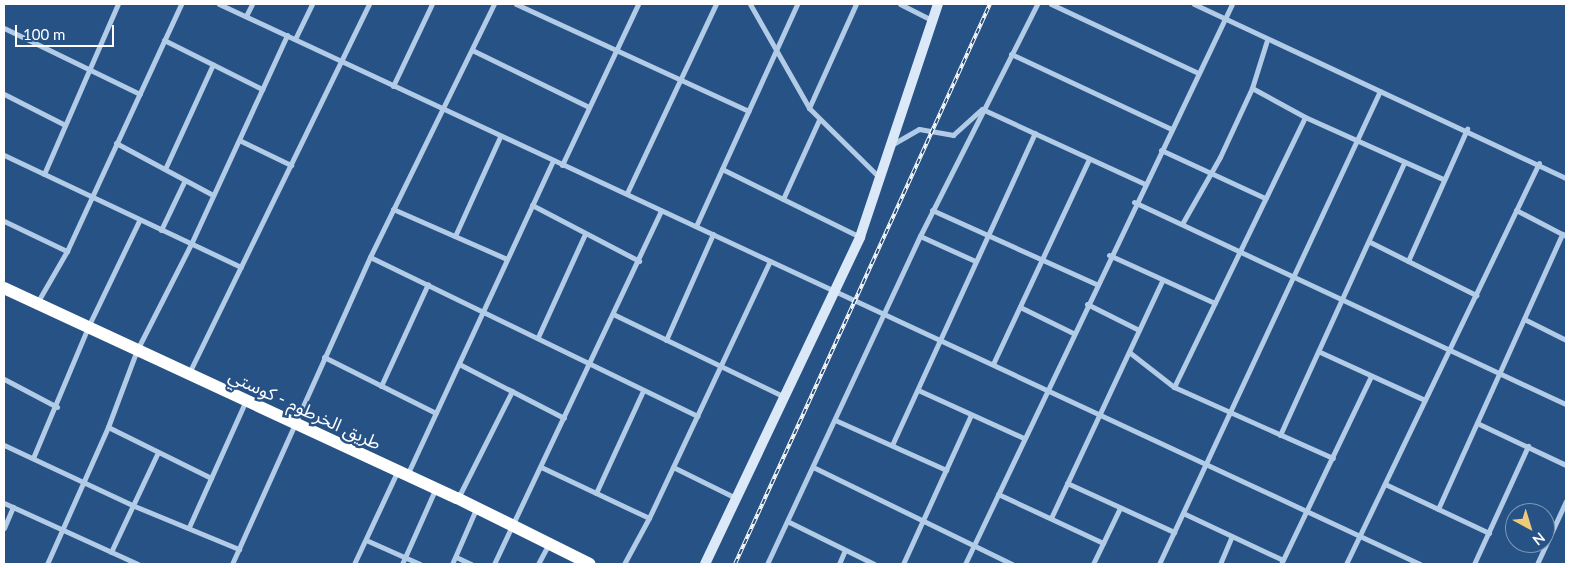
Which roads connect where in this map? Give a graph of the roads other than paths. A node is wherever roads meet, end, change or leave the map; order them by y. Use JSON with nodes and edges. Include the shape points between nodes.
{"nodes":[{"id":1,"x":118,"y":4,"type":"edge"},
{"id":2,"x":181,"y":4,"type":"edge"},
{"id":3,"x":219,"y":4,"type":"edge"},
{"id":4,"x":252,"y":4,"type":"edge"},
{"id":5,"x":312,"y":4,"type":"edge"},
{"id":6,"x":369,"y":4,"type":"edge"},
{"id":7,"x":432,"y":4,"type":"edge"},
{"id":8,"x":494,"y":4,"type":"edge"},
{"id":9,"x":516,"y":4,"type":"edge"},
{"id":10,"x":638,"y":4,"type":"edge"},
{"id":11,"x":716,"y":4,"type":"edge"},
{"id":12,"x":750,"y":4,"type":"edge"},
{"id":13,"x":797,"y":4,"type":"edge"},
{"id":14,"x":856,"y":4,"type":"edge"},
{"id":15,"x":900,"y":4,"type":"edge"},
{"id":16,"x":938,"y":4,"type":"edge"},
{"id":17,"x":1037,"y":4,"type":"edge"},
{"id":18,"x":1051,"y":4,"type":"edge"},
{"id":19,"x":1194,"y":4,"type":"edge"},
{"id":20,"x":1232,"y":4,"type":"edge"},
{"id":21,"x":246,"y":16,"type":"junction"},
{"id":22,"x":1224,"y":18,"type":"junction"},
{"id":23,"x":932,"y":20,"type":"junction"},
{"id":24,"x":4,"y":28,"type":"edge"},
{"id":25,"x":286,"y":35,"type":"junction"},
{"id":26,"x":295,"y":39,"type":"junction"},
{"id":27,"x":164,"y":40,"type":"junction"},
{"id":28,"x":1267,"y":40,"type":"junction"},
{"id":29,"x":617,"y":48,"type":"junction"},
{"id":30,"x":776,"y":49,"type":"junction"},
{"id":31,"x":472,"y":50,"type":"junction"},
{"id":32,"x":1011,"y":54,"type":"junction"},
{"id":33,"x":342,"y":61,"type":"junction"},
{"id":34,"x":213,"y":64,"type":"junction"},
{"id":35,"x":89,"y":69,"type":"junction"},
{"id":36,"x":1198,"y":73,"type":"junction"},
{"id":37,"x":679,"y":79,"type":"junction"},
{"id":38,"x":393,"y":86,"type":"junction"},
{"id":39,"x":1252,"y":88,"type":"junction"},
{"id":40,"x":262,"y":89,"type":"junction"},
{"id":41,"x":1380,"y":91,"type":"junction"},
{"id":42,"x":4,"y":94,"type":"edge"},
{"id":43,"x":140,"y":94,"type":"junction"},
{"id":44,"x":589,"y":107,"type":"junction"},
{"id":45,"x":809,"y":108,"type":"junction"},
{"id":46,"x":982,"y":109,"type":"junction"},
{"id":47,"x":444,"y":111,"type":"junction"},
{"id":48,"x":749,"y":111,"type":"junction"},
{"id":49,"x":1305,"y":117,"type":"junction"},
{"id":50,"x":819,"y":120,"type":"junction"},
{"id":51,"x":64,"y":125,"type":"junction"},
{"id":52,"x":1467,"y":128,"type":"junction"},
{"id":53,"x":1171,"y":129,"type":"junction"},
{"id":54,"x":1035,"y":133,"type":"junction"},
{"id":55,"x":500,"y":137,"type":"junction"},
{"id":56,"x":239,"y":140,"type":"junction"},
{"id":57,"x":1356,"y":141,"type":"junction"},
{"id":58,"x":116,"y":143,"type":"junction"},
{"id":59,"x":893,"y":144,"type":"junction"},
{"id":60,"x":1161,"y":150,"type":"junction"},
{"id":61,"x":4,"y":156,"type":"edge"},
{"id":62,"x":1089,"y":159,"type":"junction"},
{"id":63,"x":553,"y":160,"type":"junction"},
{"id":64,"x":1404,"y":163,"type":"junction"},
{"id":65,"x":1539,"y":163,"type":"junction"},
{"id":66,"x":291,"y":165,"type":"junction"},
{"id":67,"x":562,"y":165,"type":"junction"},
{"id":68,"x":165,"y":169,"type":"junction"},
{"id":69,"x":722,"y":169,"type":"junction"},
{"id":70,"x":44,"y":174,"type":"junction"},
{"id":71,"x":1209,"y":174,"type":"junction"},
{"id":72,"x":1566,"y":178,"type":"edge"},
{"id":73,"x":1443,"y":179,"type":"junction"},
{"id":74,"x":185,"y":180,"type":"junction"},
{"id":75,"x":881,"y":180,"type":"junction"},
{"id":76,"x":1143,"y":183,"type":"junction"},
{"id":77,"x":627,"y":193,"type":"junction"},
{"id":78,"x":213,"y":194,"type":"junction"},
{"id":79,"x":92,"y":197,"type":"junction"},
{"id":80,"x":1265,"y":198,"type":"junction"},
{"id":81,"x":783,"y":199,"type":"junction"},
{"id":82,"x":1134,"y":202,"type":"junction"},
{"id":83,"x":532,"y":205,"type":"junction"},
{"id":84,"x":393,"y":209,"type":"junction"},
{"id":85,"x":661,"y":210,"type":"junction"},
{"id":86,"x":932,"y":210,"type":"junction"},
{"id":87,"x":1516,"y":210,"type":"junction"},
{"id":88,"x":4,"y":221,"type":"edge"},
{"id":89,"x":140,"y":221,"type":"junction"},
{"id":90,"x":1182,"y":224,"type":"junction"},
{"id":91,"x":696,"y":226,"type":"junction"},
{"id":92,"x":162,"y":230,"type":"junction"},
{"id":93,"x":585,"y":234,"type":"junction"},
{"id":94,"x":713,"y":234,"type":"junction"},
{"id":95,"x":987,"y":235,"type":"junction"},
{"id":96,"x":1564,"y":235,"type":"edge"},
{"id":97,"x":455,"y":236,"type":"junction"},
{"id":98,"x":920,"y":236,"type":"junction"},
{"id":99,"x":860,"y":238,"type":"junction"},
{"id":100,"x":1370,"y":242,"type":"junction"},
{"id":101,"x":191,"y":244,"type":"junction"},
{"id":102,"x":1239,"y":248,"type":"junction"},
{"id":103,"x":67,"y":250,"type":"junction"},
{"id":104,"x":1110,"y":256,"type":"junction"},
{"id":105,"x":370,"y":257,"type":"junction"},
{"id":106,"x":507,"y":259,"type":"junction"},
{"id":107,"x":1042,"y":259,"type":"junction"},
{"id":108,"x":638,"y":261,"type":"junction"},
{"id":109,"x":770,"y":261,"type":"junction"},
{"id":110,"x":975,"y":261,"type":"junction"},
{"id":111,"x":1408,"y":261,"type":"junction"},
{"id":112,"x":241,"y":267,"type":"junction"},
{"id":113,"x":1294,"y":276,"type":"junction"},
{"id":114,"x":1162,"y":280,"type":"junction"},
{"id":115,"x":428,"y":284,"type":"junction"},
{"id":116,"x":1096,"y":284,"type":"junction"},
{"id":117,"x":4,"y":288,"type":"edge"},
{"id":118,"x":833,"y":291,"type":"junction"},
{"id":119,"x":1476,"y":295,"type":"junction"},
{"id":120,"x":1344,"y":301,"type":"junction"},
{"id":121,"x":36,"y":304,"type":"junction"},
{"id":122,"x":1087,"y":304,"type":"junction"},
{"id":123,"x":1215,"y":304,"type":"junction"},
{"id":124,"x":1020,"y":307,"type":"junction"},
{"id":125,"x":483,"y":310,"type":"junction"},
{"id":126,"x":613,"y":314,"type":"junction"},
{"id":127,"x":882,"y":314,"type":"junction"},
{"id":128,"x":1524,"y":319,"type":"junction"},
{"id":129,"x":88,"y":327,"type":"junction"},
{"id":130,"x":1139,"y":330,"type":"junction"},
{"id":131,"x":1073,"y":334,"type":"junction"},
{"id":132,"x":538,"y":337,"type":"junction"},
{"id":133,"x":939,"y":339,"type":"junction"},
{"id":134,"x":666,"y":340,"type":"junction"},
{"id":135,"x":1566,"y":340,"type":"edge"},
{"id":136,"x":1450,"y":349,"type":"junction"},
{"id":137,"x":137,"y":350,"type":"junction"},
{"id":138,"x":1129,"y":352,"type":"junction"},
{"id":139,"x":1320,"y":352,"type":"junction"},
{"id":140,"x":324,"y":357,"type":"junction"},
{"id":141,"x":589,"y":363,"type":"junction"},
{"id":142,"x":459,"y":364,"type":"junction"},
{"id":143,"x":993,"y":364,"type":"junction"},
{"id":144,"x":720,"y":366,"type":"junction"},
{"id":145,"x":189,"y":373,"type":"junction"},
{"id":146,"x":1499,"y":373,"type":"junction"},
{"id":147,"x":1371,"y":376,"type":"junction"},
{"id":148,"x":4,"y":381,"type":"edge"},
{"id":149,"x":382,"y":386,"type":"junction"},
{"id":150,"x":1174,"y":387,"type":"junction"},
{"id":151,"x":1047,"y":388,"type":"junction"},
{"id":152,"x":918,"y":390,"type":"junction"},
{"id":153,"x":512,"y":391,"type":"junction"},
{"id":154,"x":643,"y":391,"type":"junction"},
{"id":155,"x":783,"y":396,"type":"junction"},
{"id":156,"x":246,"y":400,"type":"junction"},
{"id":157,"x":1425,"y":400,"type":"junction"},
{"id":158,"x":1566,"y":404,"type":"edge"},
{"id":159,"x":57,"y":407,"type":"junction"},
{"id":160,"x":1230,"y":412,"type":"junction"},
{"id":161,"x":436,"y":413,"type":"junction"},
{"id":162,"x":1098,"y":413,"type":"junction"},
{"id":163,"x":972,"y":415,"type":"junction"},
{"id":164,"x":697,"y":416,"type":"junction"},
{"id":165,"x":564,"y":418,"type":"junction"},
{"id":166,"x":835,"y":420,"type":"junction"},
{"id":167,"x":293,"y":422,"type":"junction"},
{"id":168,"x":1477,"y":423,"type":"junction"},
{"id":169,"x":108,"y":427,"type":"junction"},
{"id":170,"x":1280,"y":435,"type":"junction"},
{"id":171,"x":1024,"y":438,"type":"junction"},
{"id":172,"x":4,"y":445,"type":"edge"},
{"id":173,"x":892,"y":445,"type":"junction"},
{"id":174,"x":1528,"y":446,"type":"junction"},
{"id":175,"x":158,"y":452,"type":"junction"},
{"id":176,"x":33,"y":458,"type":"junction"},
{"id":177,"x":1332,"y":458,"type":"junction"},
{"id":178,"x":1206,"y":464,"type":"junction"},
{"id":179,"x":1566,"y":465,"type":"edge"},
{"id":180,"x":542,"y":467,"type":"junction"},
{"id":181,"x":673,"y":467,"type":"junction"},
{"id":182,"x":815,"y":468,"type":"junction"},
{"id":183,"x":946,"y":470,"type":"junction"},
{"id":184,"x":402,"y":474,"type":"junction"},
{"id":185,"x":211,"y":478,"type":"junction"},
{"id":186,"x":84,"y":483,"type":"junction"},
{"id":187,"x":1067,"y":483,"type":"junction"},
{"id":188,"x":1385,"y":484,"type":"junction"},
{"id":189,"x":436,"y":489,"type":"junction"},
{"id":190,"x":596,"y":493,"type":"junction"},
{"id":191,"x":998,"y":494,"type":"junction"},
{"id":192,"x":457,"y":498,"type":"junction"},
{"id":193,"x":736,"y":498,"type":"junction"},
{"id":194,"x":1566,"y":501,"type":"edge"},
{"id":195,"x":4,"y":503,"type":"edge"},
{"id":196,"x":132,"y":505,"type":"junction"},
{"id":197,"x":13,"y":507,"type":"junction"},
{"id":198,"x":1120,"y":508,"type":"junction"},
{"id":199,"x":476,"y":509,"type":"junction"},
{"id":200,"x":1438,"y":509,"type":"junction"},
{"id":201,"x":1308,"y":510,"type":"junction"},
{"id":202,"x":1183,"y":513,"type":"junction"},
{"id":203,"x":649,"y":518,"type":"junction"},
{"id":204,"x":1051,"y":518,"type":"junction"},
{"id":205,"x":923,"y":520,"type":"junction"},
{"id":206,"x":789,"y":522,"type":"junction"},
{"id":207,"x":510,"y":527,"type":"junction"},
{"id":208,"x":4,"y":528,"type":"edge"},
{"id":209,"x":188,"y":528,"type":"junction"},
{"id":210,"x":62,"y":530,"type":"junction"},
{"id":211,"x":1174,"y":532,"type":"junction"},
{"id":212,"x":1489,"y":533,"type":"junction"},
{"id":213,"x":1232,"y":536,"type":"junction"},
{"id":214,"x":1360,"y":536,"type":"junction"},
{"id":215,"x":366,"y":540,"type":"junction"},
{"id":216,"x":1104,"y":543,"type":"junction"},
{"id":217,"x":548,"y":545,"type":"junction"},
{"id":218,"x":974,"y":546,"type":"junction"},
{"id":219,"x":239,"y":549,"type":"junction"},
{"id":220,"x":845,"y":550,"type":"junction"},
{"id":221,"x":111,"y":552,"type":"junction"},
{"id":222,"x":456,"y":557,"type":"junction"},
{"id":223,"x":405,"y":558,"type":"junction"},
{"id":224,"x":575,"y":561,"type":"edge"},
{"id":225,"x":1282,"y":562,"type":"edge"},
{"id":226,"x":47,"y":564,"type":"edge"},
{"id":227,"x":138,"y":564,"type":"edge"},
{"id":228,"x":232,"y":564,"type":"edge"},
{"id":229,"x":354,"y":564,"type":"edge"},
{"id":230,"x":402,"y":564,"type":"edge"},
{"id":231,"x":420,"y":564,"type":"edge"},
{"id":232,"x":452,"y":564,"type":"edge"},
{"id":233,"x":471,"y":564,"type":"edge"},
{"id":234,"x":494,"y":564,"type":"edge"},
{"id":235,"x":538,"y":564,"type":"edge"},
{"id":236,"x":590,"y":564,"type":"edge"},
{"id":237,"x":624,"y":564,"type":"edge"},
{"id":238,"x":705,"y":564,"type":"edge"},
{"id":239,"x":767,"y":564,"type":"edge"},
{"id":240,"x":839,"y":564,"type":"edge"},
{"id":241,"x":874,"y":564,"type":"edge"},
{"id":242,"x":903,"y":564,"type":"edge"},
{"id":243,"x":966,"y":564,"type":"edge"},
{"id":244,"x":1012,"y":564,"type":"edge"},
{"id":245,"x":1093,"y":564,"type":"edge"},
{"id":246,"x":1159,"y":564,"type":"edge"},
{"id":247,"x":1220,"y":564,"type":"edge"},
{"id":248,"x":1346,"y":564,"type":"edge"},
{"id":249,"x":1420,"y":564,"type":"edge"},
{"id":250,"x":1474,"y":564,"type":"edge"},
{"id":251,"x":1537,"y":564,"type":"edge"}],
"edges":[{"from":1,"to":35,"type":"street"},
{"from":2,"to":27,"type":"street"},
{"from":3,"to":21,"type":"street"},
{"from":4,"to":21,"type":"street"},
{"from":5,"to":26,"type":"street"},
{"from":6,"to":33,"type":"street"},
{"from":7,"to":38,"type":"street"},
{"from":8,"to":31,"type":"street"},
{"from":9,"to":29,"type":"street"},
{"from":10,"to":29,"type":"street"},
{"from":11,"to":37,"type":"street"},
{"from":12,"to":30,"type":"street"},
{"from":13,"to":30,"type":"street"},
{"from":14,"to":45,"type":"street"},
{"from":15,"to":23,"type":"street"},
{"from":16,"to":23,"type":"street"},
{"from":17,"to":32,"type":"street"},
{"from":18,"to":36,"type":"street"},
{"from":19,"to":22,"type":"street"},
{"from":20,"to":22,"type":"street"},
{"from":21,"to":25,"type":"street"},
{"from":22,"to":28,"type":"street"},
{"from":22,"to":36,"type":"street"},
{"from":23,"to":59,"type":"street"},
{"from":24,"to":35,"type":"street"},
{"from":25,"to":26,"type":"street"},
{"from":25,"to":40,"type":"street"},
{"from":26,"to":33,"type":"street"},
{"from":27,"to":34,"type":"street"},
{"from":27,"to":43,"type":"street"},
{"from":28,"to":39,"type":"street"},
{"from":28,"to":41,"type":"street"},
{"from":29,"to":37,"type":"street"},
{"from":29,"to":44,"type":"street"},
{"from":30,"to":45,"type":"street"},
{"from":30,"to":48,"type":"street"},
{"from":31,"to":44,"type":"street"},
{"from":31,"to":47,"type":"street"},
{"from":32,"to":46,"type":"street"},
{"from":32,"to":53,"type":"street"},
{"from":33,"to":38,"type":"street"},
{"from":33,"to":66,"type":"street"},
{"from":34,"to":40,"type":"street"},
{"from":34,"to":68,"type":"street"},
{"from":35,"to":43,"type":"street"},
{"from":35,"to":51,"type":"street"},
{"from":36,"to":53,"type":"street"},
{"from":37,"to":48,"type":"street"},
{"from":37,"to":77,"type":"street"},
{"from":38,"to":47,"type":"street"},
{"from":39,"to":49,"type":"street"},
{"from":39,"to":71,"type":"street"},
{"from":40,"to":56,"type":"street"},
{"from":41,"to":52,"type":"street"},
{"from":41,"to":57,"type":"street"},
{"from":42,"to":51,"type":"street"},
{"from":43,"to":58,"type":"street"},
{"from":44,"to":67,"type":"street"},
{"from":45,"to":50,"type":"street"},
{"from":46,"to":54,"type":"street"},
{"from":46,"to":59,"type":"street","via":[[952,135],[920,129]]},
{"from":46,"to":86,"type":"street"},
{"from":47,"to":55,"type":"street"},
{"from":47,"to":84,"type":"street"},
{"from":48,"to":69,"type":"street"},
{"from":49,"to":57,"type":"street"},
{"from":49,"to":80,"type":"street"},
{"from":50,"to":75,"type":"street"},
{"from":50,"to":81,"type":"street"},
{"from":51,"to":70,"type":"street"},
{"from":52,"to":65,"type":"street"},
{"from":52,"to":73,"type":"street"},
{"from":53,"to":60,"type":"street"},
{"from":54,"to":62,"type":"street"},
{"from":54,"to":95,"type":"street"},
{"from":55,"to":63,"type":"street"},
{"from":55,"to":97,"type":"street"},
{"from":56,"to":66,"type":"street"},
{"from":56,"to":78,"type":"street"},
{"from":57,"to":64,"type":"street"},
{"from":57,"to":113,"type":"street"},
{"from":58,"to":68,"type":"street"},
{"from":58,"to":79,"type":"street"},
{"from":59,"to":75,"type":"street"},
{"from":60,"to":71,"type":"street"},
{"from":60,"to":76,"type":"street"},
{"from":61,"to":70,"type":"street"},
{"from":62,"to":76,"type":"street"},
{"from":62,"to":107,"type":"street"},
{"from":63,"to":67,"type":"street"},
{"from":63,"to":83,"type":"street"},
{"from":64,"to":73,"type":"street"},
{"from":64,"to":100,"type":"street"},
{"from":65,"to":72,"type":"street"},
{"from":65,"to":87,"type":"street"},
{"from":66,"to":112,"type":"street"},
{"from":67,"to":77,"type":"street"},
{"from":68,"to":74,"type":"street"},
{"from":69,"to":81,"type":"street"},
{"from":69,"to":91,"type":"street"},
{"from":70,"to":79,"type":"street"},
{"from":71,"to":80,"type":"street"},
{"from":71,"to":90,"type":"street"},
{"from":73,"to":111,"type":"street"},
{"from":74,"to":78,"type":"street"},
{"from":74,"to":92,"type":"street"},
{"from":75,"to":99,"type":"street"},
{"from":76,"to":82,"type":"street"},
{"from":77,"to":85,"type":"street"},
{"from":78,"to":101,"type":"street"},
{"from":79,"to":89,"type":"street"},
{"from":79,"to":103,"type":"street"},
{"from":80,"to":102,"type":"street"},
{"from":81,"to":99,"type":"street"},
{"from":82,"to":90,"type":"street"},
{"from":82,"to":104,"type":"street"},
{"from":83,"to":93,"type":"street"},
{"from":83,"to":106,"type":"street"},
{"from":84,"to":97,"type":"street"},
{"from":84,"to":105,"type":"street"},
{"from":85,"to":91,"type":"street"},
{"from":85,"to":108,"type":"street"},
{"from":86,"to":95,"type":"street"},
{"from":86,"to":98,"type":"street"},
{"from":87,"to":96,"type":"street"},
{"from":87,"to":119,"type":"street"},
{"from":88,"to":103,"type":"street"},
{"from":89,"to":92,"type":"street"},
{"from":89,"to":129,"type":"street"},
{"from":90,"to":102,"type":"street"},
{"from":91,"to":94,"type":"street"},
{"from":92,"to":101,"type":"street"},
{"from":93,"to":108,"type":"street"},
{"from":93,"to":132,"type":"street"},
{"from":94,"to":109,"type":"street"},
{"from":94,"to":134,"type":"street"},
{"from":95,"to":107,"type":"street"},
{"from":95,"to":110,"type":"street"},
{"from":96,"to":128,"type":"street"},
{"from":97,"to":106,"type":"street"},
{"from":98,"to":110,"type":"street"},
{"from":98,"to":127,"type":"street"},
{"from":99,"to":118,"type":"street"},
{"from":100,"to":111,"type":"street"},
{"from":100,"to":120,"type":"street"},
{"from":101,"to":112,"type":"street"},
{"from":101,"to":137,"type":"street"},
{"from":102,"to":113,"type":"street"},
{"from":102,"to":123,"type":"street"},
{"from":103,"to":121,"type":"street"},
{"from":104,"to":114,"type":"street"},
{"from":104,"to":116,"type":"street"},
{"from":105,"to":115,"type":"street"},
{"from":105,"to":140,"type":"street"},
{"from":106,"to":125,"type":"street"},
{"from":107,"to":116,"type":"street"},
{"from":107,"to":124,"type":"street"},
{"from":108,"to":126,"type":"street"},
{"from":109,"to":118,"type":"street"},
{"from":109,"to":144,"type":"street"},
{"from":110,"to":133,"type":"street"},
{"from":111,"to":119,"type":"street"},
{"from":112,"to":145,"type":"street"},
{"from":113,"to":120,"type":"street"},
{"from":113,"to":160,"type":"street"},
{"from":114,"to":123,"type":"street"},
{"from":114,"to":130,"type":"street"},
{"from":115,"to":125,"type":"street"},
{"from":115,"to":149,"type":"street"},
{"from":116,"to":122,"type":"street"},
{"from":117,"to":121,"type":"highway","name":"طريق الخرطوم - كوستي"},
{"from":118,"to":127,"type":"street"},
{"from":118,"to":155,"type":"street"},
{"from":119,"to":136,"type":"street"},
{"from":120,"to":136,"type":"street"},
{"from":120,"to":139,"type":"street"},
{"from":121,"to":129,"type":"highway","name":"طريق الخرطوم - كوستي"},
{"from":122,"to":130,"type":"street"},
{"from":122,"to":131,"type":"street"},
{"from":123,"to":150,"type":"street"},
{"from":124,"to":131,"type":"street"},
{"from":124,"to":143,"type":"street"},
{"from":125,"to":132,"type":"street"},
{"from":125,"to":142,"type":"street"},
{"from":126,"to":134,"type":"street"},
{"from":126,"to":141,"type":"street"},
{"from":127,"to":133,"type":"street"},
{"from":127,"to":166,"type":"street"},
{"from":128,"to":135,"type":"street"},
{"from":128,"to":146,"type":"street"},
{"from":129,"to":137,"type":"highway","name":"طريق الخرطوم - كوستي"},
{"from":129,"to":159,"type":"street"},
{"from":130,"to":138,"type":"street"},
{"from":131,"to":151,"type":"street"},
{"from":132,"to":141,"type":"street"},
{"from":133,"to":143,"type":"street"},
{"from":133,"to":152,"type":"street"},
{"from":134,"to":144,"type":"street"},
{"from":136,"to":146,"type":"street"},
{"from":136,"to":157,"type":"street"},
{"from":137,"to":145,"type":"highway","name":"طريق الخرطوم - كوستي"},
{"from":137,"to":169,"type":"street"},
{"from":138,"to":150,"type":"street"},
{"from":138,"to":162,"type":"street"},
{"from":139,"to":147,"type":"street"},
{"from":139,"to":170,"type":"street"},
{"from":140,"to":149,"type":"street"},
{"from":140,"to":167,"type":"street"},
{"from":141,"to":154,"type":"street"},
{"from":141,"to":165,"type":"street"},
{"from":142,"to":153,"type":"street"},
{"from":142,"to":161,"type":"street"},
{"from":143,"to":151,"type":"street"},
{"from":144,"to":155,"type":"street"},
{"from":144,"to":164,"type":"street"},
{"from":145,"to":156,"type":"highway","name":"طريق الخرطوم - كوستي"},
{"from":146,"to":158,"type":"street"},
{"from":146,"to":168,"type":"street"},
{"from":147,"to":157,"type":"street"},
{"from":147,"to":177,"type":"street"},
{"from":148,"to":159,"type":"street"},
{"from":149,"to":161,"type":"street"},
{"from":150,"to":160,"type":"street"},
{"from":151,"to":162,"type":"street"},
{"from":151,"to":171,"type":"street"},
{"from":152,"to":163,"type":"street"},
{"from":152,"to":173,"type":"street"},
{"from":153,"to":165,"type":"street"},
{"from":153,"to":192,"type":"street"},
{"from":154,"to":164,"type":"street"},
{"from":154,"to":190,"type":"street"},
{"from":155,"to":193,"type":"street"},
{"from":156,"to":167,"type":"highway","name":"طريق الخرطوم - كوستي"},
{"from":156,"to":185,"type":"street"},
{"from":157,"to":188,"type":"street"},
{"from":159,"to":176,"type":"street"},
{"from":160,"to":170,"type":"street"},
{"from":160,"to":178,"type":"street"},
{"from":161,"to":184,"type":"street"},
{"from":162,"to":178,"type":"street"},
{"from":162,"to":187,"type":"street"},
{"from":163,"to":171,"type":"street"},
{"from":163,"to":183,"type":"street"},
{"from":164,"to":181,"type":"street"},
{"from":165,"to":180,"type":"street"},
{"from":166,"to":173,"type":"street"},
{"from":166,"to":182,"type":"street"},
{"from":167,"to":184,"type":"highway","name":"طريق الخرطوم - كوستي"},
{"from":167,"to":219,"type":"street"},
{"from":168,"to":174,"type":"street"},
{"from":168,"to":200,"type":"street"},
{"from":169,"to":175,"type":"street"},
{"from":169,"to":186,"type":"street"},
{"from":170,"to":177,"type":"street"},
{"from":171,"to":191,"type":"street"},
{"from":172,"to":176,"type":"street"},
{"from":173,"to":183,"type":"street"},
{"from":174,"to":179,"type":"street"},
{"from":174,"to":212,"type":"street"},
{"from":175,"to":185,"type":"street"},
{"from":175,"to":196,"type":"street"},
{"from":176,"to":186,"type":"street"},
{"from":177,"to":201,"type":"street"},
{"from":178,"to":201,"type":"street"},
{"from":178,"to":202,"type":"street"},
{"from":180,"to":190,"type":"street"},
{"from":180,"to":207,"type":"street"},
{"from":181,"to":193,"type":"street"},
{"from":181,"to":203,"type":"street"},
{"from":182,"to":205,"type":"street"},
{"from":182,"to":206,"type":"street"},
{"from":183,"to":205,"type":"street"},
{"from":184,"to":189,"type":"highway","name":"طريق الخرطوم - كوستي"},
{"from":184,"to":215,"type":"street"},
{"from":185,"to":209,"type":"street"},
{"from":186,"to":196,"type":"street"},
{"from":186,"to":210,"type":"street"},
{"from":187,"to":198,"type":"street"},
{"from":187,"to":204,"type":"street"},
{"from":188,"to":200,"type":"street"},
{"from":188,"to":214,"type":"street"},
{"from":189,"to":192,"type":"highway","name":"طريق الخرطوم - كوستي"},
{"from":189,"to":223,"type":"street"},
{"from":190,"to":203,"type":"street"},
{"from":191,"to":204,"type":"street"},
{"from":191,"to":218,"type":"street"},
{"from":192,"to":199,"type":"highway","name":"طريق الخرطوم - كوستي"},
{"from":193,"to":238,"type":"street"},
{"from":194,"to":251,"type":"street"},
{"from":195,"to":197,"type":"street"},
{"from":196,"to":209,"type":"street"},
{"from":196,"to":221,"type":"street"},
{"from":197,"to":208,"type":"street"},
{"from":197,"to":210,"type":"street"},
{"from":198,"to":211,"type":"street"},
{"from":198,"to":216,"type":"street"},
{"from":199,"to":207,"type":"highway","name":"طريق الخرطوم - كوستي"},
{"from":199,"to":222,"type":"street"},
{"from":200,"to":212,"type":"street"},
{"from":201,"to":214,"type":"street"},
{"from":201,"to":225,"type":"street"},
{"from":202,"to":211,"type":"street"},
{"from":202,"to":213,"type":"street"},
{"from":203,"to":237,"type":"street"},
{"from":204,"to":216,"type":"street"},
{"from":205,"to":218,"type":"street"},
{"from":205,"to":242,"type":"street"},
{"from":206,"to":220,"type":"street"},
{"from":206,"to":239,"type":"street"},
{"from":207,"to":217,"type":"highway","name":"طريق الخرطوم - كوستي"},
{"from":207,"to":234,"type":"street"},
{"from":209,"to":219,"type":"street"},
{"from":210,"to":221,"type":"street"},
{"from":210,"to":226,"type":"street"},
{"from":211,"to":246,"type":"street"},
{"from":212,"to":250,"type":"street"},
{"from":213,"to":225,"type":"street"},
{"from":213,"to":247,"type":"street"},
{"from":214,"to":248,"type":"street"},
{"from":214,"to":249,"type":"street"},
{"from":215,"to":223,"type":"street"},
{"from":215,"to":229,"type":"street"},
{"from":216,"to":245,"type":"street"},
{"from":217,"to":224,"type":"highway","name":"طريق الخرطوم - كوستي"},
{"from":217,"to":235,"type":"street"},
{"from":218,"to":243,"type":"street"},
{"from":218,"to":244,"type":"street"},
{"from":219,"to":228,"type":"street"},
{"from":220,"to":240,"type":"street"},
{"from":220,"to":241,"type":"street"},
{"from":221,"to":227,"type":"street"},
{"from":222,"to":232,"type":"street"},
{"from":222,"to":233,"type":"street"},
{"from":223,"to":230,"type":"street"},
{"from":223,"to":231,"type":"street"},
{"from":224,"to":236,"type":"highway","name":"طريق الخرطوم - كوستي"}]}
